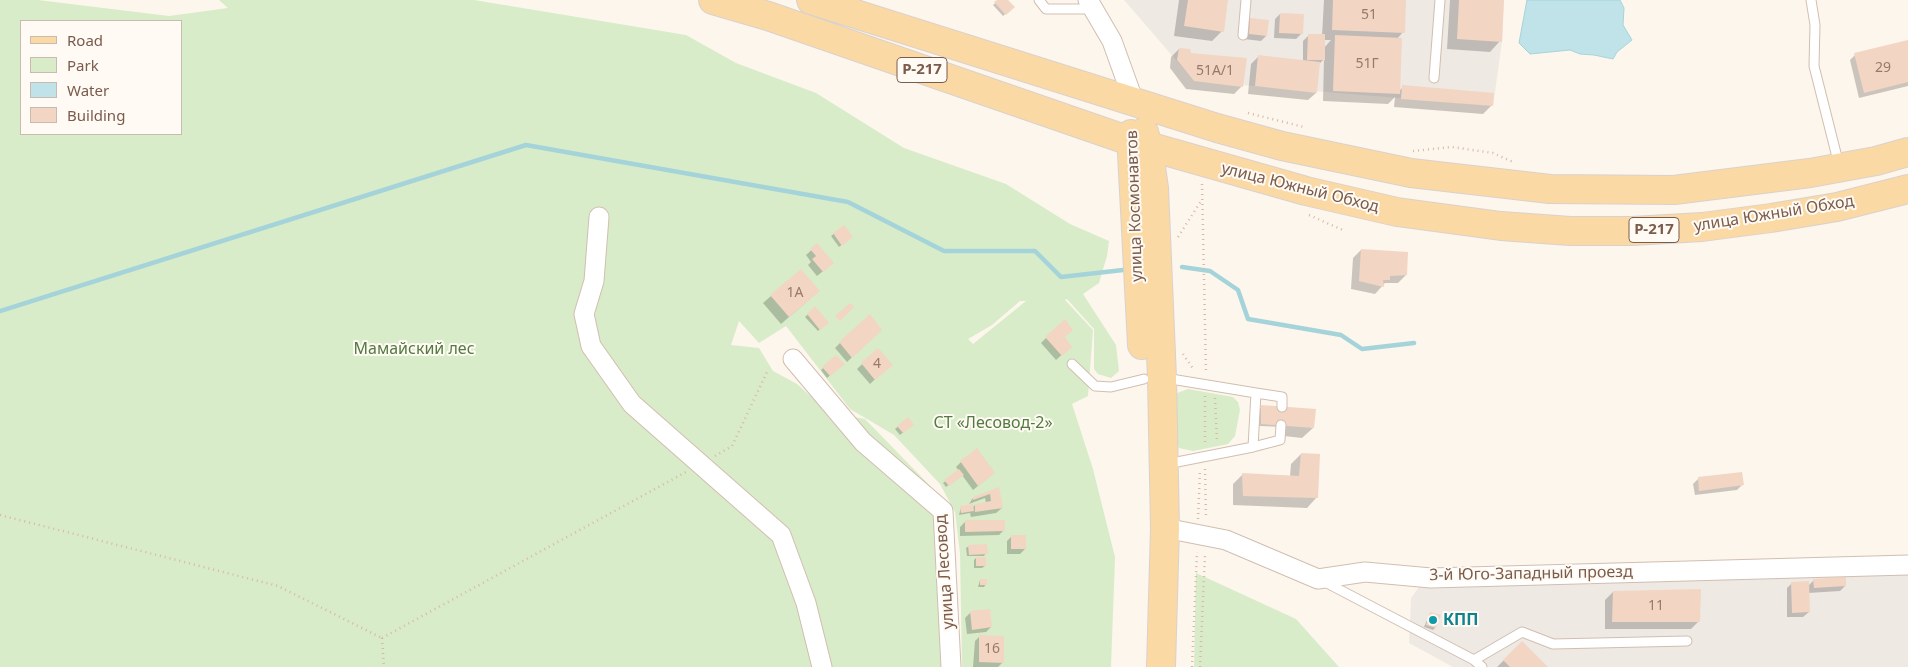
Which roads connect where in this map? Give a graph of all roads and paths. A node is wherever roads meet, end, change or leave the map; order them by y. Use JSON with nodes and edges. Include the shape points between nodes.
{"nodes":[{"id":1,"x":713,"y":0,"type":"edge"},
{"id":2,"x":811,"y":0,"type":"edge"},
{"id":3,"x":1039,"y":0,"type":"edge"},
{"id":4,"x":1246,"y":0,"type":"edge"},
{"id":5,"x":1440,"y":0,"type":"edge"},
{"id":6,"x":1811,"y":0,"type":"edge"},
{"id":7,"x":1091,"y":4,"type":"edge"},
{"id":8,"x":1243,"y":35,"type":"dead end"},
{"id":9,"x":1434,"y":78,"type":"dead end"},
{"id":10,"x":1134,"y":102,"type":"junction"},
{"id":11,"x":1139,"y":144,"type":"junction"},
{"id":12,"x":1908,"y":152,"type":"edge"},
{"id":13,"x":1840,"y":167,"type":"junction"},
{"id":14,"x":1203,"y":183,"type":"dead end"},
{"id":15,"x":1908,"y":189,"type":"edge"},
{"id":16,"x":1201,"y":200,"type":"junction"},
{"id":17,"x":599,"y":217,"type":"dead end"},
{"id":18,"x":1177,"y":239,"type":"dead end"},
{"id":19,"x":1181,"y":349,"type":"dead end"},
{"id":20,"x":793,"y":359,"type":"dead end"},
{"id":21,"x":1072,"y":364,"type":"dead end"},
{"id":22,"x":767,"y":372,"type":"dead end"},
{"id":23,"x":1153,"y":378,"type":"junction"},
{"id":24,"x":1205,"y":383,"type":"junction"},
{"id":25,"x":1256,"y":393,"type":"junction"},
{"id":26,"x":1282,"y":407,"type":"dead end"},
{"id":27,"x":1281,"y":425,"type":"dead end"},
{"id":28,"x":1253,"y":447,"type":"junction"},
{"id":29,"x":1205,"y":456,"type":"junction"},
{"id":30,"x":700,"y":464,"type":"junction"},
{"id":31,"x":1164,"y":464,"type":"junction"},
{"id":32,"x":0,"y":515,"type":"edge"},
{"id":33,"x":1165,"y":528,"type":"junction"},
{"id":34,"x":1202,"y":534,"type":"junction"},
{"id":35,"x":1908,"y":565,"type":"edge"},
{"id":36,"x":1318,"y":579,"type":"junction"},
{"id":37,"x":382,"y":638,"type":"junction"},
{"id":38,"x":1687,"y":641,"type":"dead end"},
{"id":39,"x":1474,"y":660,"type":"junction"},
{"id":40,"x":384,"y":667,"type":"edge"},
{"id":41,"x":822,"y":667,"type":"edge"},
{"id":42,"x":952,"y":667,"type":"edge"},
{"id":43,"x":1143,"y":667,"type":"edge"},
{"id":44,"x":1161,"y":667,"type":"edge"},
{"id":45,"x":1192,"y":667,"type":"edge"},
{"id":46,"x":1200,"y":667,"type":"edge"},
{"id":47,"x":1482,"y":667,"type":"edge"}],
"edges":[{"from":1,"to":11,"type":"main road","name":"улица Южный Обход","number":"Р-217"},
{"from":2,"to":10,"type":"main road","number":"Р-217"},
{"from":3,"to":7,"type":"lane","via":[[1046,9]]},
{"from":4,"to":8,"type":"lane"},
{"from":5,"to":9,"type":"lane"},
{"from":6,"to":13,"type":"lane","via":[[1815,25],[1814,66]]},
{"from":7,"to":10,"type":"street","via":[[1112,41]]},
{"from":10,"to":11,"type":"main road","name":"улица Космонавтов"},
{"from":10,"to":13,"type":"main road","number":"Р-217","via":[[1246,136],[1345,160],[1498,185],[1614,191],[1674,190],[1801,175]]},
{"from":11,"to":15,"type":"main road","name":"улица Южный Обход","number":"Р-217","via":[[1306,191],[1396,212],[1501,226],[1570,231],[1702,227],[1837,207]]},
{"from":11,"to":23,"type":"main road","name":"улица Космонавтов"},
{"from":12,"to":13,"type":"main road","number":"Р-217"},
{"from":14,"to":16,"type":"path"},
{"from":16,"to":18,"type":"path"},
{"from":16,"to":24,"type":"path"},
{"from":17,"to":30,"type":"street","via":[[594,281],[584,314],[591,346],[632,404]]},
{"from":19,"to":24,"type":"path"},
{"from":20,"to":42,"type":"street","name":"улица Лесовод","via":[[863,442],[944,511]]},
{"from":21,"to":23,"type":"lane","via":[[1095,386],[1111,387]]},
{"from":22,"to":30,"type":"path","via":[[732,446]]},
{"from":23,"to":24,"type":"lane"},
{"from":23,"to":31,"type":"main road","name":"улица Космонавтов"},
{"from":23,"to":43,"type":"main road","name":"улица Космонавтов"},
{"from":24,"to":25,"type":"lane"},
{"from":24,"to":29,"type":"path"},
{"from":24,"to":29,"type":"path","via":[[1215,392],[1217,448]]},
{"from":25,"to":26,"type":"lane","via":[[1282,397]]},
{"from":25,"to":28,"type":"lane"},
{"from":27,"to":28,"type":"lane","via":[[1280,440]]},
{"from":28,"to":29,"type":"lane"},
{"from":29,"to":31,"type":"lane"},
{"from":29,"to":34,"type":"path"},
{"from":29,"to":34,"type":"path","via":[[1200,464]]},
{"from":30,"to":37,"type":"path"},
{"from":30,"to":41,"type":"street","via":[[781,535],[806,603]]},
{"from":31,"to":33,"type":"main road","name":"улица Космонавтов"},
{"from":32,"to":37,"type":"path","via":[[278,586]]},
{"from":33,"to":34,"type":"street"},
{"from":33,"to":44,"type":"main road","name":"улица Космонавтов"},
{"from":34,"to":36,"type":"street","via":[[1226,540]]},
{"from":34,"to":45,"type":"path"},
{"from":34,"to":46,"type":"path"},
{"from":35,"to":36,"type":"street","name":"3-й Юго-Западный проезд","via":[[1431,578],[1365,572]]},
{"from":36,"to":39,"type":"lane"},
{"from":37,"to":40,"type":"path"},
{"from":38,"to":39,"type":"lane","via":[[1553,644],[1522,632]]},
{"from":39,"to":47,"type":"lane"}]}
